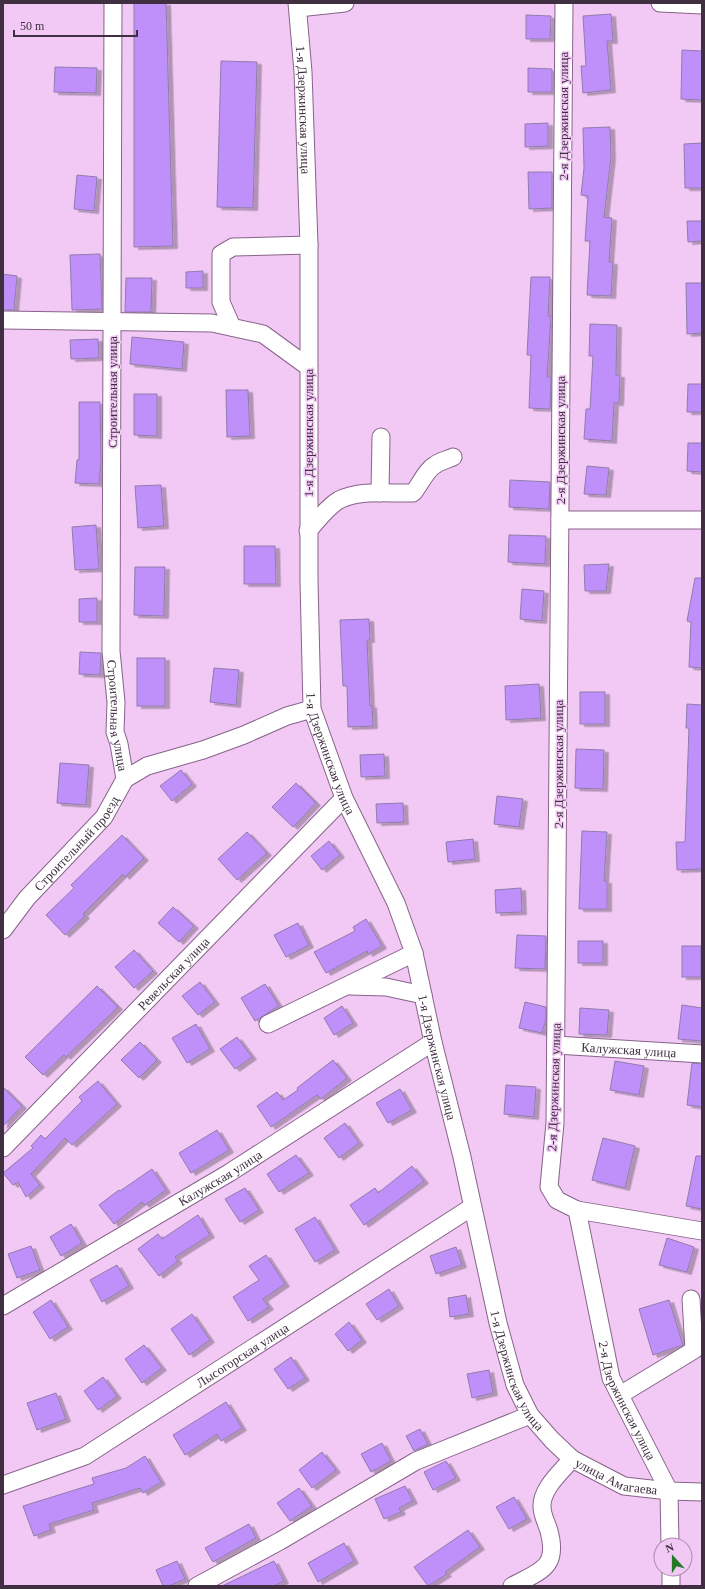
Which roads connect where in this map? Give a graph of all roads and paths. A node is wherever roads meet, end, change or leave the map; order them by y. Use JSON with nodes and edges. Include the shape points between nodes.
{"nodes":[{"id":1,"x":112,"y":3,"type":"edge"},
{"id":2,"x":345,"y":3,"type":"edge"},
{"id":3,"x":564,"y":3,"type":"edge"},
{"id":4,"x":660,"y":3,"type":"edge"},
{"id":5,"x":702,"y":5,"type":"edge"},
{"id":6,"x":297,"y":6,"type":"edge"},
{"id":7,"x":309,"y":245,"type":"junction"},
{"id":8,"x":3,"y":320,"type":"edge"},
{"id":9,"x":112,"y":320,"type":"junction"},
{"id":10,"x":232,"y":327,"type":"junction"},
{"id":11,"x":307,"y":366,"type":"junction"},
{"id":12,"x":381,"y":437,"type":"dead end"},
{"id":13,"x":453,"y":457,"type":"dead end"},
{"id":14,"x":380,"y":493,"type":"junction"},
{"id":15,"x":560,"y":520,"type":"junction"},
{"id":16,"x":702,"y":520,"type":"edge"},
{"id":17,"x":308,"y":531,"type":"junction"},
{"id":18,"x":312,"y":709,"type":"junction"},
{"id":19,"x":125,"y":779,"type":"junction"},
{"id":20,"x":344,"y":798,"type":"junction"},
{"id":21,"x":3,"y":930,"type":"edge"},
{"id":22,"x":414,"y":953,"type":"junction"},
{"id":23,"x":346,"y":986,"type":"junction"},
{"id":24,"x":423,"y":995,"type":"junction"},
{"id":25,"x":268,"y":1024,"type":"dead end"},
{"id":26,"x":433,"y":1042,"type":"junction"},
{"id":27,"x":556,"y":1045,"type":"junction"},
{"id":28,"x":702,"y":1054,"type":"edge"},
{"id":29,"x":3,"y":1148,"type":"edge"},
{"id":30,"x":472,"y":1207,"type":"junction"},
{"id":31,"x":577,"y":1210,"type":"junction"},
{"id":32,"x":702,"y":1231,"type":"edge"},
{"id":33,"x":691,"y":1299,"type":"dead end"},
{"id":34,"x":3,"y":1306,"type":"edge"},
{"id":35,"x":620,"y":1395,"type":"junction"},
{"id":36,"x":530,"y":1414,"type":"junction"},
{"id":37,"x":572,"y":1458,"type":"junction"},
{"id":38,"x":3,"y":1485,"type":"edge"},
{"id":39,"x":669,"y":1491,"type":"junction"},
{"id":40,"x":702,"y":1492,"type":"edge"},
{"id":41,"x":670,"y":1537,"type":"edge"},
{"id":42,"x":197,"y":1586,"type":"edge"},
{"id":43,"x":512,"y":1586,"type":"edge"}],
"edges":[{"from":1,"to":9,"type":"street","name":"Строительная улица"},
{"from":2,"to":6,"type":"street"},
{"from":3,"to":15,"type":"street","name":"2-я Дзержинская улица"},
{"from":4,"to":5,"type":"street"},
{"from":6,"to":7,"type":"street","name":"1-я Дзержинская улица","via":[[303,80]]},
{"from":7,"to":10,"type":"street","via":[[233,247],[221,254],[221,302]]},
{"from":7,"to":11,"type":"street","name":"1-я Дзержинская улица"},
{"from":8,"to":9,"type":"street"},
{"from":9,"to":10,"type":"street","via":[[212,323]]},
{"from":9,"to":19,"type":"street","name":"Строительная улица","via":[[111,651],[116,702],[115,732]]},
{"from":10,"to":11,"type":"street","via":[[263,334]]},
{"from":11,"to":17,"type":"street","name":"1-я Дзержинская улица"},
{"from":12,"to":14,"type":"street"},
{"from":13,"to":14,"type":"street","via":[[435,465],[427,472],[413,493]]},
{"from":14,"to":17,"type":"street","via":[[359,494],[339,501]]},
{"from":15,"to":16,"type":"street"},
{"from":15,"to":27,"type":"street","name":"2-я Дзержинская улица"},
{"from":17,"to":18,"type":"street","name":"1-я Дзержинская улица"},
{"from":18,"to":19,"type":"street","via":[[287,716],[224,742],[147,766]]},
{"from":18,"to":20,"type":"street","name":"1-я Дзержинская улица"},
{"from":19,"to":21,"type":"street","name":"Строительный проезд","via":[[104,817],[27,898]]},
{"from":20,"to":22,"type":"street","name":"1-я Дзержинская улица","via":[[396,903]]},
{"from":20,"to":29,"type":"street","name":"Ревельская улица"},
{"from":22,"to":23,"type":"street"},
{"from":22,"to":24,"type":"street","name":"1-я Дзержинская улица"},
{"from":23,"to":24,"type":"street","via":[[386,986]]},
{"from":23,"to":25,"type":"street"},
{"from":24,"to":26,"type":"street","name":"1-я Дзержинская улица"},
{"from":26,"to":30,"type":"street","name":"1-я Дзержинская улица"},
{"from":26,"to":34,"type":"street","name":"Калужская улица","via":[[229,1173]]},
{"from":27,"to":28,"type":"street","name":"Калужская улица"},
{"from":27,"to":31,"type":"street","name":"2-я Дзержинская улица","via":[[555,1124],[549,1187],[557,1200]]},
{"from":30,"to":36,"type":"street","name":"1-я Дзержинская улица","via":[[515,1385]]},
{"from":30,"to":38,"type":"street","name":"Лысогорская улица","via":[[85,1456]]},
{"from":31,"to":32,"type":"street"},
{"from":31,"to":35,"type":"street","name":"2-я Дзержинская улица","via":[[611,1378]]},
{"from":33,"to":35,"type":"street","via":[[694,1350]]},
{"from":35,"to":39,"type":"street","name":"2-я Дзержинская улица"},
{"from":36,"to":37,"type":"street","name":"1-я Дзержинская улица","via":[[552,1440]]},
{"from":36,"to":42,"type":"street","via":[[416,1461],[280,1542]]},
{"from":37,"to":39,"type":"street","name":"улица Амагаева","via":[[624,1486]]},
{"from":37,"to":43,"type":"street","name":"улица Амагаева","via":[[547,1489],[542,1507],[553,1546],[550,1562],[538,1572]]},
{"from":39,"to":40,"type":"street","name":"улица Амагаева"},
{"from":39,"to":41,"type":"street"}]}
